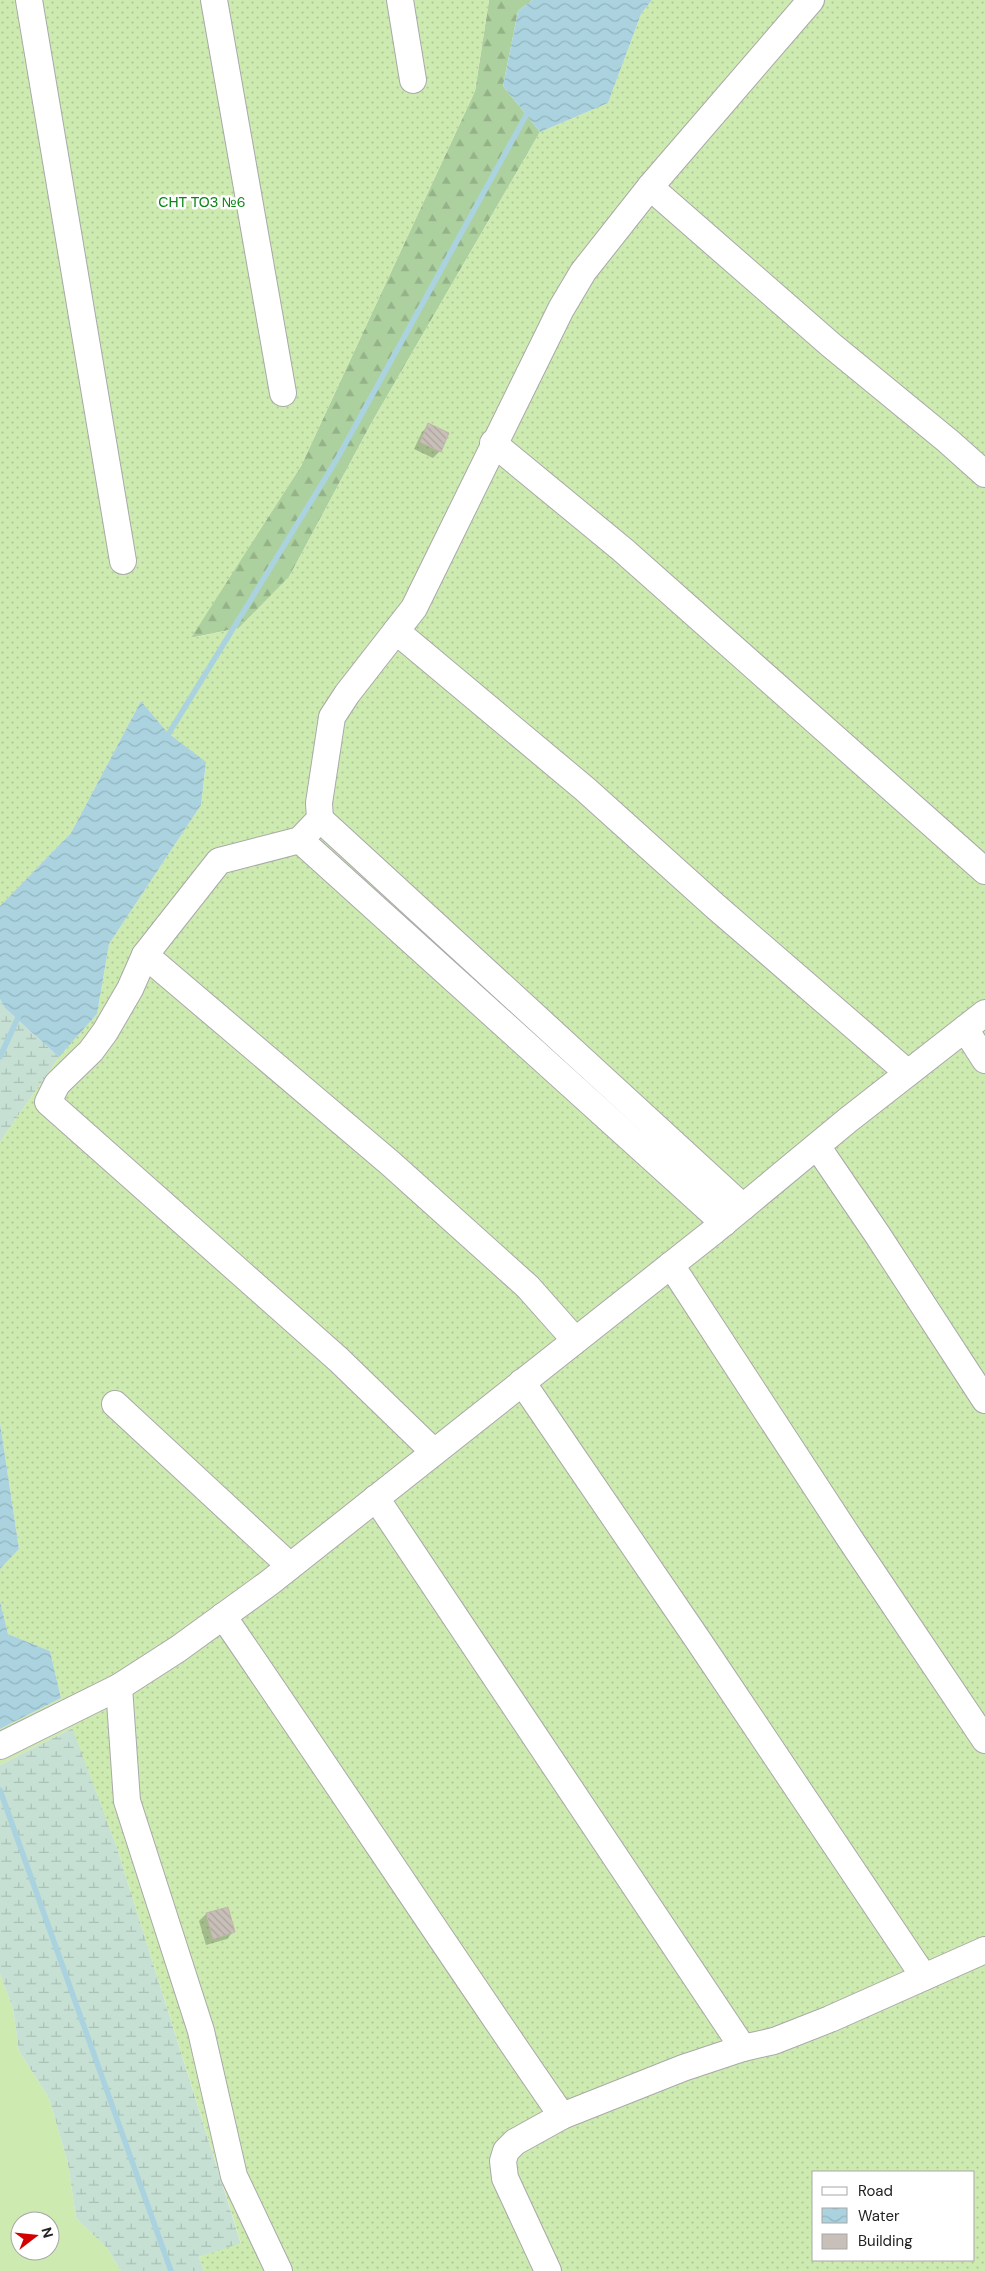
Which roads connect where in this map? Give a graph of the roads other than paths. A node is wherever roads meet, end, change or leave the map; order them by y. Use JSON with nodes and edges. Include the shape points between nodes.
{"nodes":[{"id":1,"x":29,"y":0,"type":"edge"},
{"id":2,"x":214,"y":0,"type":"edge"},
{"id":3,"x":400,"y":0,"type":"edge"},
{"id":4,"x":811,"y":0,"type":"edge"},
{"id":5,"x":413,"y":80,"type":"dead end"},
{"id":6,"x":650,"y":187,"type":"junction"},
{"id":7,"x":283,"y":393,"type":"dead end"},
{"id":8,"x":493,"y":443,"type":"junction"},
{"id":9,"x":985,"y":474,"type":"edge"},
{"id":10,"x":123,"y":561,"type":"dead end"},
{"id":11,"x":396,"y":631,"type":"junction"},
{"id":12,"x":320,"y":819,"type":"junction"},
{"id":13,"x":300,"y":840,"type":"junction"},
{"id":14,"x":985,"y":871,"type":"edge"},
{"id":15,"x":146,"y":954,"type":"junction"},
{"id":16,"x":985,"y":1013,"type":"edge"},
{"id":17,"x":964,"y":1029,"type":"junction"},
{"id":18,"x":985,"y":1060,"type":"edge"},
{"id":19,"x":908,"y":1073,"type":"junction"},
{"id":20,"x":817,"y":1146,"type":"junction"},
{"id":21,"x":733,"y":1215,"type":"junction"},
{"id":22,"x":672,"y":1265,"type":"junction"},
{"id":23,"x":575,"y":1340,"type":"junction"},
{"id":24,"x":522,"y":1382,"type":"junction"},
{"id":25,"x":985,"y":1400,"type":"edge"},
{"id":26,"x":115,"y":1404,"type":"dead end"},
{"id":27,"x":434,"y":1452,"type":"junction"},
{"id":28,"x":376,"y":1498,"type":"junction"},
{"id":29,"x":290,"y":1566,"type":"junction"},
{"id":30,"x":223,"y":1616,"type":"junction"},
{"id":31,"x":119,"y":1687,"type":"junction"},
{"id":32,"x":985,"y":1740,"type":"edge"},
{"id":33,"x":0,"y":1746,"type":"edge"},
{"id":34,"x":985,"y":1950,"type":"edge"},
{"id":35,"x":924,"y":1977,"type":"junction"},
{"id":36,"x":743,"y":2048,"type":"junction"},
{"id":37,"x":562,"y":2116,"type":"junction"},
{"id":38,"x":279,"y":2271,"type":"edge"},
{"id":39,"x":548,"y":2271,"type":"edge"}],
"edges":[{"from":1,"to":10,"type":"street"},
{"from":2,"to":7,"type":"street"},
{"from":3,"to":5,"type":"street"},
{"from":4,"to":6,"type":"street"},
{"from":6,"to":8,"type":"street","via":[[583,272]]},
{"from":6,"to":9,"type":"street"},
{"from":8,"to":11,"type":"street","via":[[414,608]]},
{"from":8,"to":14,"type":"street","via":[[623,550]]},
{"from":11,"to":12,"type":"street","via":[[332,717],[321,787]]},
{"from":11,"to":19,"type":"street","via":[[585,789]]},
{"from":12,"to":13,"type":"street"},
{"from":12,"to":21,"type":"street"},
{"from":13,"to":15,"type":"street","via":[[219,861]]},
{"from":13,"to":21,"type":"street"},
{"from":15,"to":23,"type":"street","via":[[398,1170],[528,1287]]},
{"from":15,"to":27,"type":"street","via":[[105,1032],[57,1084],[48,1102],[339,1360]]},
{"from":16,"to":17,"type":"street"},
{"from":17,"to":18,"type":"street"},
{"from":17,"to":19,"type":"street"},
{"from":19,"to":20,"type":"street"},
{"from":20,"to":21,"type":"street"},
{"from":20,"to":25,"type":"street"},
{"from":21,"to":22,"type":"street"},
{"from":22,"to":23,"type":"street"},
{"from":22,"to":32,"type":"street","via":[[850,1540]]},
{"from":23,"to":24,"type":"street"},
{"from":24,"to":27,"type":"street"},
{"from":24,"to":35,"type":"street"},
{"from":26,"to":29,"type":"street"},
{"from":27,"to":28,"type":"street"},
{"from":28,"to":29,"type":"street"},
{"from":28,"to":36,"type":"street"},
{"from":29,"to":30,"type":"street"},
{"from":30,"to":31,"type":"street"},
{"from":30,"to":37,"type":"street"},
{"from":31,"to":33,"type":"street"},
{"from":31,"to":38,"type":"street","via":[[127,1801],[201,2031],[234,2176]]},
{"from":34,"to":35,"type":"street"},
{"from":35,"to":36,"type":"street","via":[[774,2041]]},
{"from":36,"to":37,"type":"street"},
{"from":37,"to":39,"type":"street","via":[[516,2142],[506,2151],[503,2161],[512,2194]]}]}
